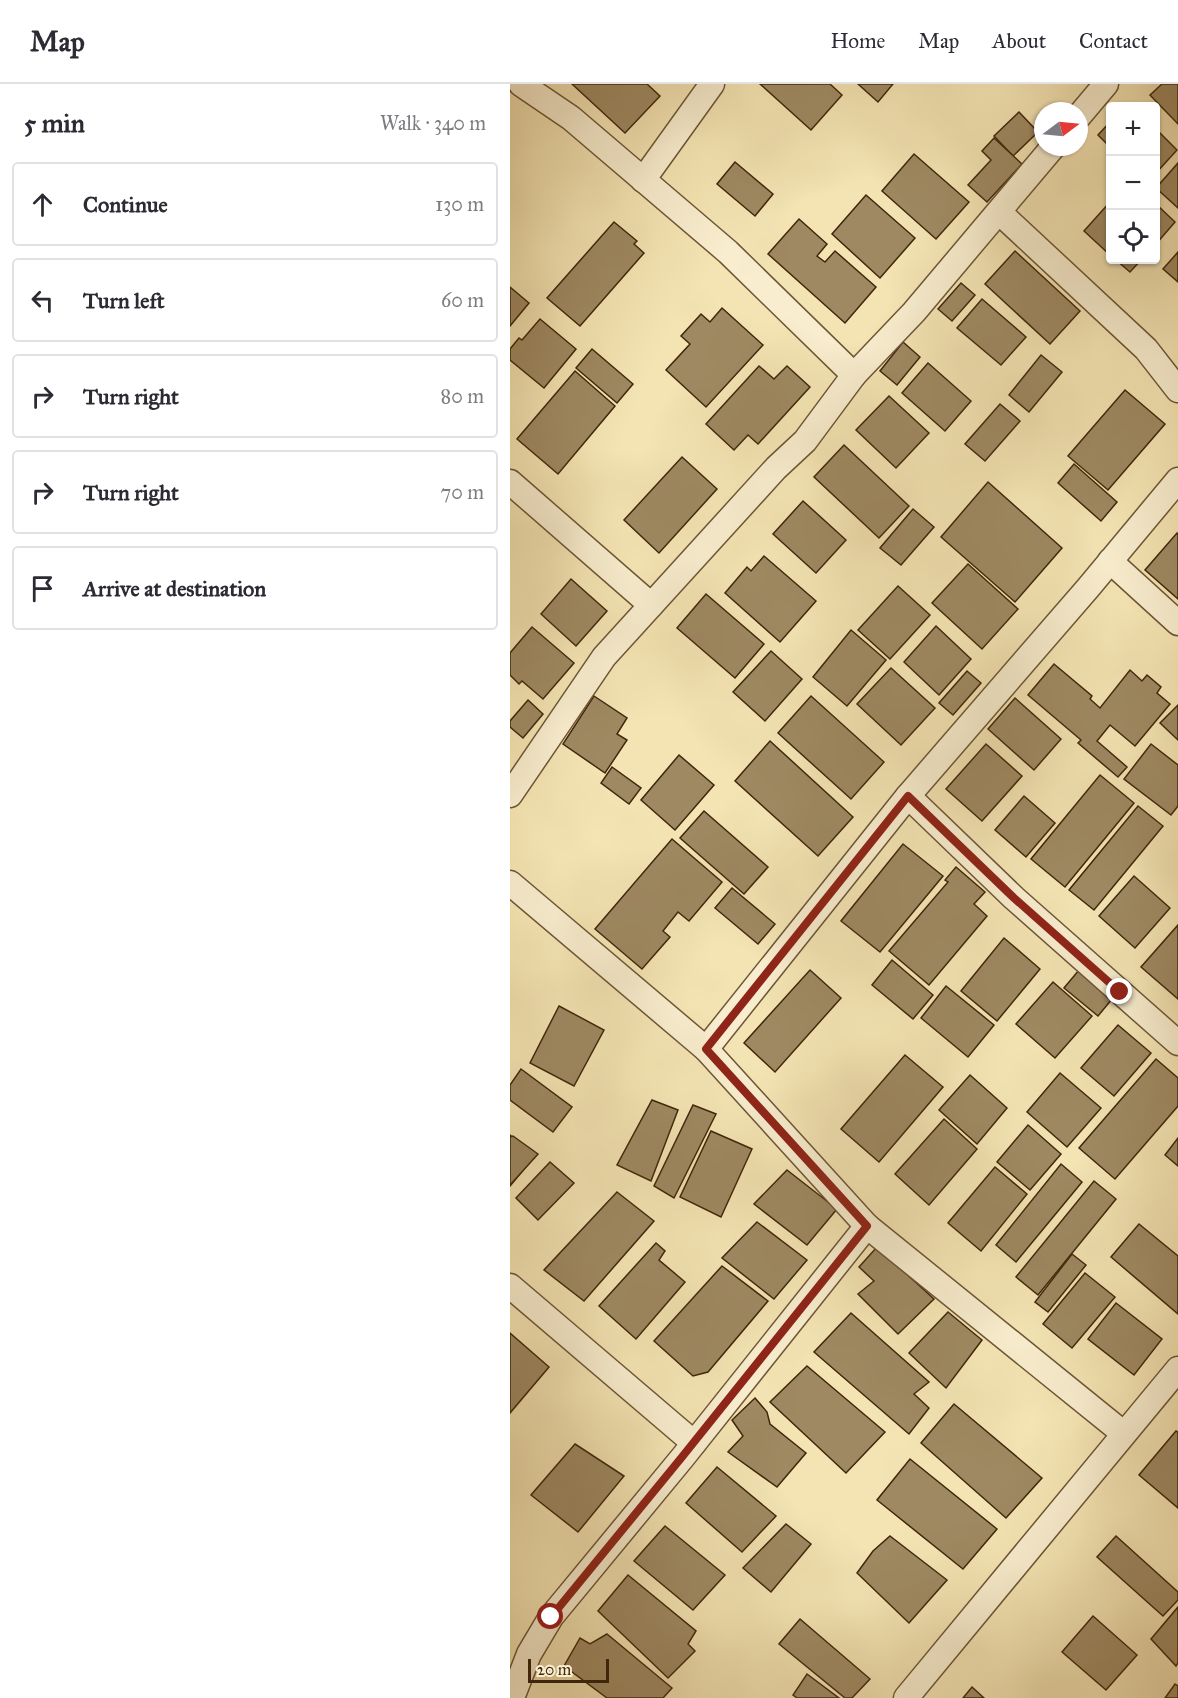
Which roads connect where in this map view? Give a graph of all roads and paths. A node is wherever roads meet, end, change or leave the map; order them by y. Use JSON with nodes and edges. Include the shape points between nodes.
{"nodes":[{"id":1,"x":521,"y":84,"type":"edge"},
{"id":2,"x":712,"y":84,"type":"edge"},
{"id":3,"x":1106,"y":84,"type":"edge"},
{"id":4,"x":1088,"y":105,"type":"edge"},
{"id":5,"x":1046,"y":156,"type":"edge"},
{"id":6,"x":643,"y":180,"type":"junction"},
{"id":7,"x":999,"y":212,"type":"junction"},
{"id":8,"x":854,"y":375,"type":"junction"},
{"id":9,"x":1178,"y":390,"type":"edge"},
{"id":10,"x":1178,"y":480,"type":"edge"},
{"id":11,"x":510,"y":482,"type":"edge"},
{"id":12,"x":1110,"y":561,"type":"junction"},
{"id":13,"x":651,"y":604,"type":"junction"},
{"id":14,"x":1178,"y":623,"type":"edge"},
{"id":15,"x":510,"y":795,"type":"edge"},
{"id":16,"x":908,"y":796,"type":"junction"},
{"id":17,"x":510,"y":883,"type":"edge"},
{"id":18,"x":1178,"y":1043,"type":"edge"},
{"id":19,"x":706,"y":1049,"type":"junction"},
{"id":20,"x":867,"y":1226,"type":"junction"},
{"id":21,"x":510,"y":1286,"type":"edge"},
{"id":22,"x":1178,"y":1369,"type":"edge"},
{"id":23,"x":1123,"y":1433,"type":"junction"},
{"id":24,"x":694,"y":1443,"type":"junction"},
{"id":25,"x":512,"y":1698,"type":"edge"},
{"id":26,"x":906,"y":1698,"type":"edge"}],
"edges":[{"from":1,"to":6,"type":"street","via":[[572,118]]},
{"from":2,"to":6,"type":"street"},
{"from":3,"to":4,"type":"street"},
{"from":5,"to":7,"type":"street"},
{"from":6,"to":8,"type":"street","via":[[728,252]]},
{"from":7,"to":8,"type":"street"},
{"from":7,"to":9,"type":"street","via":[[1138,341]]},
{"from":8,"to":13,"type":"street","via":[[805,441]]},
{"from":10,"to":12,"type":"street"},
{"from":11,"to":13,"type":"street"},
{"from":12,"to":14,"type":"street"},
{"from":12,"to":16,"type":"street"},
{"from":13,"to":15,"type":"street","via":[[604,657]]},
{"from":16,"to":18,"type":"street","via":[[1023,906]]},
{"from":16,"to":19,"type":"street"},
{"from":17,"to":19,"type":"street"},
{"from":19,"to":20,"type":"street"},
{"from":20,"to":23,"type":"street"},
{"from":20,"to":24,"type":"street"},
{"from":21,"to":24,"type":"street"},
{"from":22,"to":23,"type":"street"},
{"from":23,"to":26,"type":"street"},
{"from":24,"to":25,"type":"street","via":[[551,1617],[529,1654]]}]}
